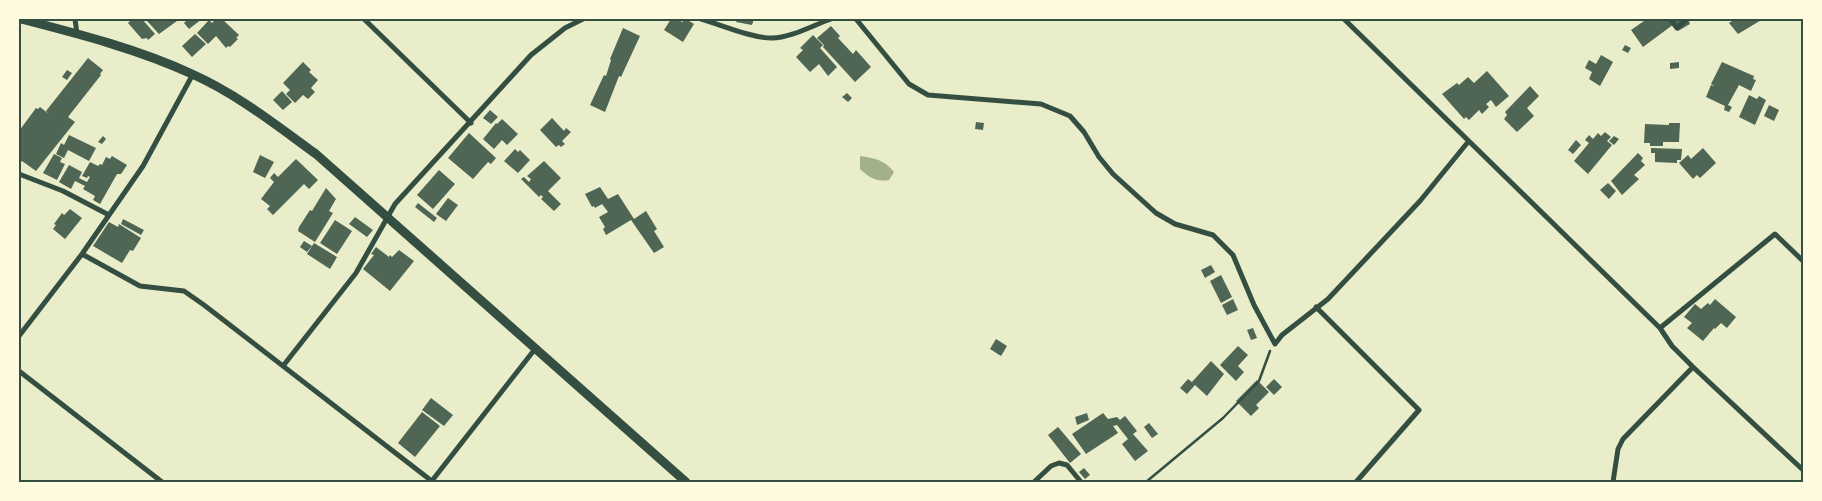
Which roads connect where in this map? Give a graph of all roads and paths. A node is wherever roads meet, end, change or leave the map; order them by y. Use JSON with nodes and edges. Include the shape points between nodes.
{"nodes":[{"id":1,"x":22,"y":19,"type":"edge"},
{"id":2,"x":75,"y":19,"type":"edge"},
{"id":3,"x":364,"y":19,"type":"edge"},
{"id":4,"x":582,"y":19,"type":"edge"},
{"id":5,"x":701,"y":19,"type":"edge"},
{"id":6,"x":830,"y":19,"type":"edge"},
{"id":7,"x":856,"y":19,"type":"edge"},
{"id":8,"x":1344,"y":19,"type":"edge"},
{"id":9,"x":1670,"y":19,"type":"edge"},
{"id":10,"x":1687,"y":19,"type":"edge"},
{"id":11,"x":77,"y":34,"type":"junction"},
{"id":12,"x":193,"y":74,"type":"junction"},
{"id":13,"x":471,"y":122,"type":"junction"},
{"id":14,"x":1468,"y":142,"type":"junction"},
{"id":15,"x":19,"y":174,"type":"edge"},
{"id":16,"x":109,"y":216,"type":"junction"},
{"id":17,"x":387,"y":218,"type":"junction"},
{"id":18,"x":82,"y":254,"type":"junction"},
{"id":19,"x":1803,"y":261,"type":"edge"},
{"id":20,"x":1316,"y":307,"type":"junction"},
{"id":21,"x":1660,"y":328,"type":"junction"},
{"id":22,"x":19,"y":336,"type":"edge"},
{"id":23,"x":1275,"y":344,"type":"junction"},
{"id":24,"x":535,"y":349,"type":"junction"},
{"id":25,"x":283,"y":366,"type":"junction"},
{"id":26,"x":1693,"y":367,"type":"junction"},
{"id":27,"x":19,"y":371,"type":"edge"},
{"id":28,"x":1803,"y":470,"type":"edge"},
{"id":29,"x":162,"y":482,"type":"edge"},
{"id":30,"x":432,"y":482,"type":"edge"},
{"id":31,"x":686,"y":482,"type":"edge"},
{"id":32,"x":1034,"y":482,"type":"edge"},
{"id":33,"x":1081,"y":482,"type":"edge"},
{"id":34,"x":1146,"y":482,"type":"edge"},
{"id":35,"x":1356,"y":482,"type":"edge"},
{"id":36,"x":1613,"y":482,"type":"edge"}],
"edges":[{"from":1,"to":11,"type":"main road"},
{"from":2,"to":11,"type":"street"},
{"from":3,"to":13,"type":"street"},
{"from":4,"to":13,"type":"street","via":[[531,55]]},
{"from":5,"to":6,"type":"street","via":[[773,38]]},
{"from":7,"to":23,"type":"street","via":[[909,84],[928,95],[1041,104],[1070,116],[1113,174],[1156,213],[1175,224],[1213,235],[1233,255]]},
{"from":8,"to":14,"type":"street"},
{"from":9,"to":10,"type":"street","via":[[1677,28]]},
{"from":11,"to":12,"type":"main road"},
{"from":12,"to":16,"type":"street","via":[[143,166]]},
{"from":12,"to":17,"type":"main road","via":[[251,106],[309,148]]},
{"from":13,"to":17,"type":"street","via":[[395,204]]},
{"from":14,"to":20,"type":"street","via":[[1420,201],[1328,299]]},
{"from":14,"to":21,"type":"street"},
{"from":15,"to":16,"type":"street","via":[[63,191]]},
{"from":16,"to":18,"type":"street"},
{"from":17,"to":24,"type":"main road"},
{"from":17,"to":25,"type":"street","via":[[356,273]]},
{"from":18,"to":22,"type":"street"},
{"from":18,"to":25,"type":"street","via":[[140,286],[184,291]]},
{"from":19,"to":21,"type":"street","via":[[1776,234]]},
{"from":20,"to":23,"type":"street"},
{"from":20,"to":35,"type":"street","via":[[1419,410]]},
{"from":21,"to":26,"type":"street"},
{"from":23,"to":34,"type":"path","via":[[1259,381],[1223,418]]},
{"from":24,"to":30,"type":"street"},
{"from":24,"to":31,"type":"main road"},
{"from":25,"to":30,"type":"street"},
{"from":26,"to":28,"type":"street"},
{"from":26,"to":36,"type":"street","via":[[1623,439],[1618,449]]},
{"from":27,"to":29,"type":"street"},
{"from":32,"to":33,"type":"street","via":[[1059,462]]}]}
